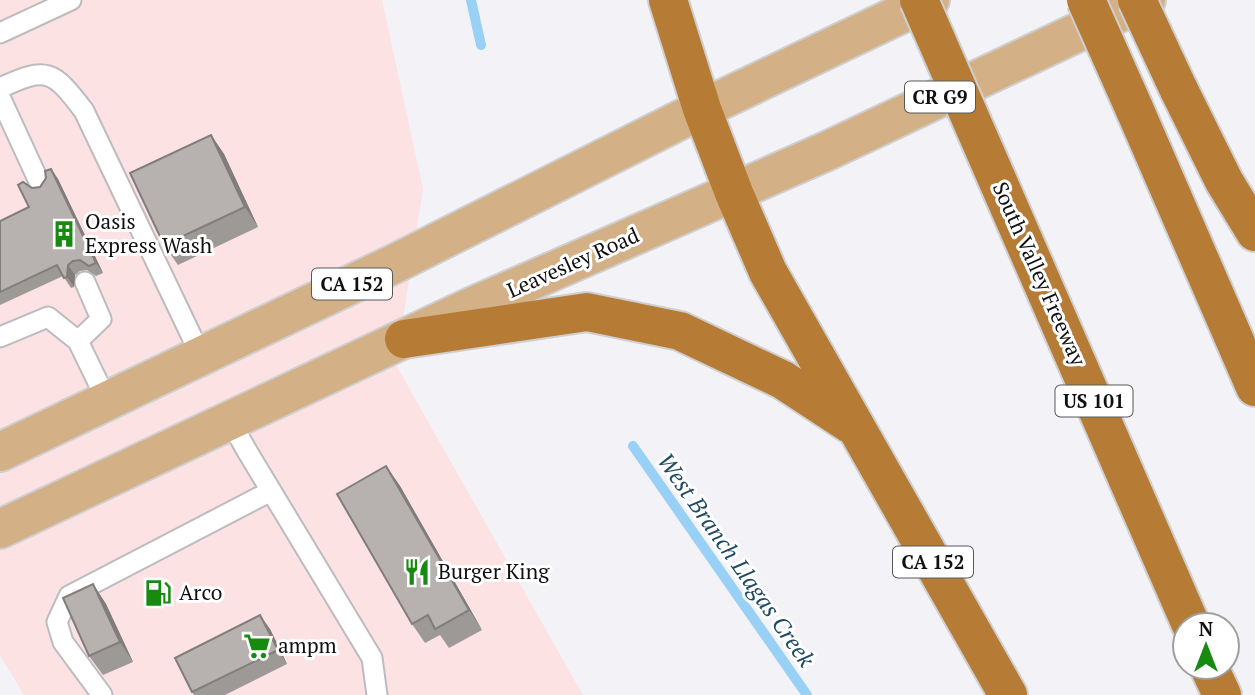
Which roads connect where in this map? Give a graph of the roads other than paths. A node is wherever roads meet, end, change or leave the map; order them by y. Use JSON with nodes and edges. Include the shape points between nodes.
{"nodes":[{"id":1,"x":71,"y":0,"type":"edge"},
{"id":2,"x":668,"y":0,"type":"edge"},
{"id":3,"x":919,"y":0,"type":"edge"},
{"id":4,"x":930,"y":0,"type":"edge"},
{"id":5,"x":1086,"y":0,"type":"edge"},
{"id":6,"x":1137,"y":0,"type":"edge"},
{"id":7,"x":1146,"y":0,"type":"edge"},
{"id":8,"x":0,"y":33,"type":"edge"},
{"id":9,"x":0,"y":88,"type":"edge"},
{"id":10,"x":0,"y":97,"type":"edge"},
{"id":11,"x":702,"y":109,"type":"junction"},
{"id":12,"x":41,"y":187,"type":"edge"},
{"id":13,"x":733,"y":193,"type":"junction"},
{"id":14,"x":1255,"y":232,"type":"edge"},
{"id":15,"x":85,"y":282,"type":"dead end"},
{"id":16,"x":0,"y":337,"type":"edge"},
{"id":17,"x":404,"y":338,"type":"junction"},
{"id":18,"x":78,"y":341,"type":"junction"},
{"id":19,"x":201,"y":356,"type":"junction"},
{"id":20,"x":1255,"y":387,"type":"edge"},
{"id":21,"x":107,"y":401,"type":"junction"},
{"id":22,"x":230,"y":421,"type":"junction"},
{"id":23,"x":858,"y":429,"type":"junction"},
{"id":24,"x":0,"y":452,"type":"edge"},
{"id":25,"x":271,"y":491,"type":"junction"},
{"id":26,"x":0,"y":529,"type":"edge"},
{"id":27,"x":1185,"y":611,"type":"edge"},
{"id":28,"x":102,"y":695,"type":"edge"},
{"id":29,"x":377,"y":695,"type":"edge"},
{"id":30,"x":1008,"y":695,"type":"edge"}],
"edges":[{"from":1,"to":8,"type":"lane"},
{"from":2,"to":11,"type":"highway"},
{"from":3,"to":27,"type":"highway","name":"South Valley Freeway","number":"US 101","bridge":true},
{"from":4,"to":11,"type":"main road","number":"CA 152"},
{"from":5,"to":20,"type":"highway","bridge":true},
{"from":6,"to":14,"type":"highway","bridge":true,"via":[[1224,181]]},
{"from":7,"to":13,"type":"main road","name":"Leavesley Road","number":"CR G9"},
{"from":9,"to":19,"type":"lane","via":[[29,74],[46,74],[66,87],[90,123]]},
{"from":10,"to":12,"type":"lane"},
{"from":11,"to":13,"type":"highway"},
{"from":11,"to":19,"type":"main road","number":"CA 152"},
{"from":13,"to":17,"type":"main road","name":"Leavesley Road","number":"CR G9"},
{"from":13,"to":23,"type":"highway","via":[[768,272]]},
{"from":15,"to":18,"type":"lane","via":[[101,319]]},
{"from":16,"to":18,"type":"lane","via":[[48,317]]},
{"from":17,"to":22,"type":"main road","name":"Leavesley Road","number":"CA 152"},
{"from":17,"to":23,"type":"highway","number":"CA 152","via":[[587,312],[680,331],[783,380]]},
{"from":18,"to":21,"type":"lane"},
{"from":19,"to":21,"type":"main road","number":"CA 152"},
{"from":21,"to":24,"type":"main road","number":"CA 152"},
{"from":22,"to":25,"type":"lane"},
{"from":22,"to":26,"type":"main road","name":"Leavesley Road","number":"CA 152"},
{"from":23,"to":30,"type":"highway","number":"CA 152"},
{"from":25,"to":28,"type":"lane","via":[[69,596],[57,622],[63,642]]},
{"from":25,"to":29,"type":"lane","via":[[372,658]]}]}
